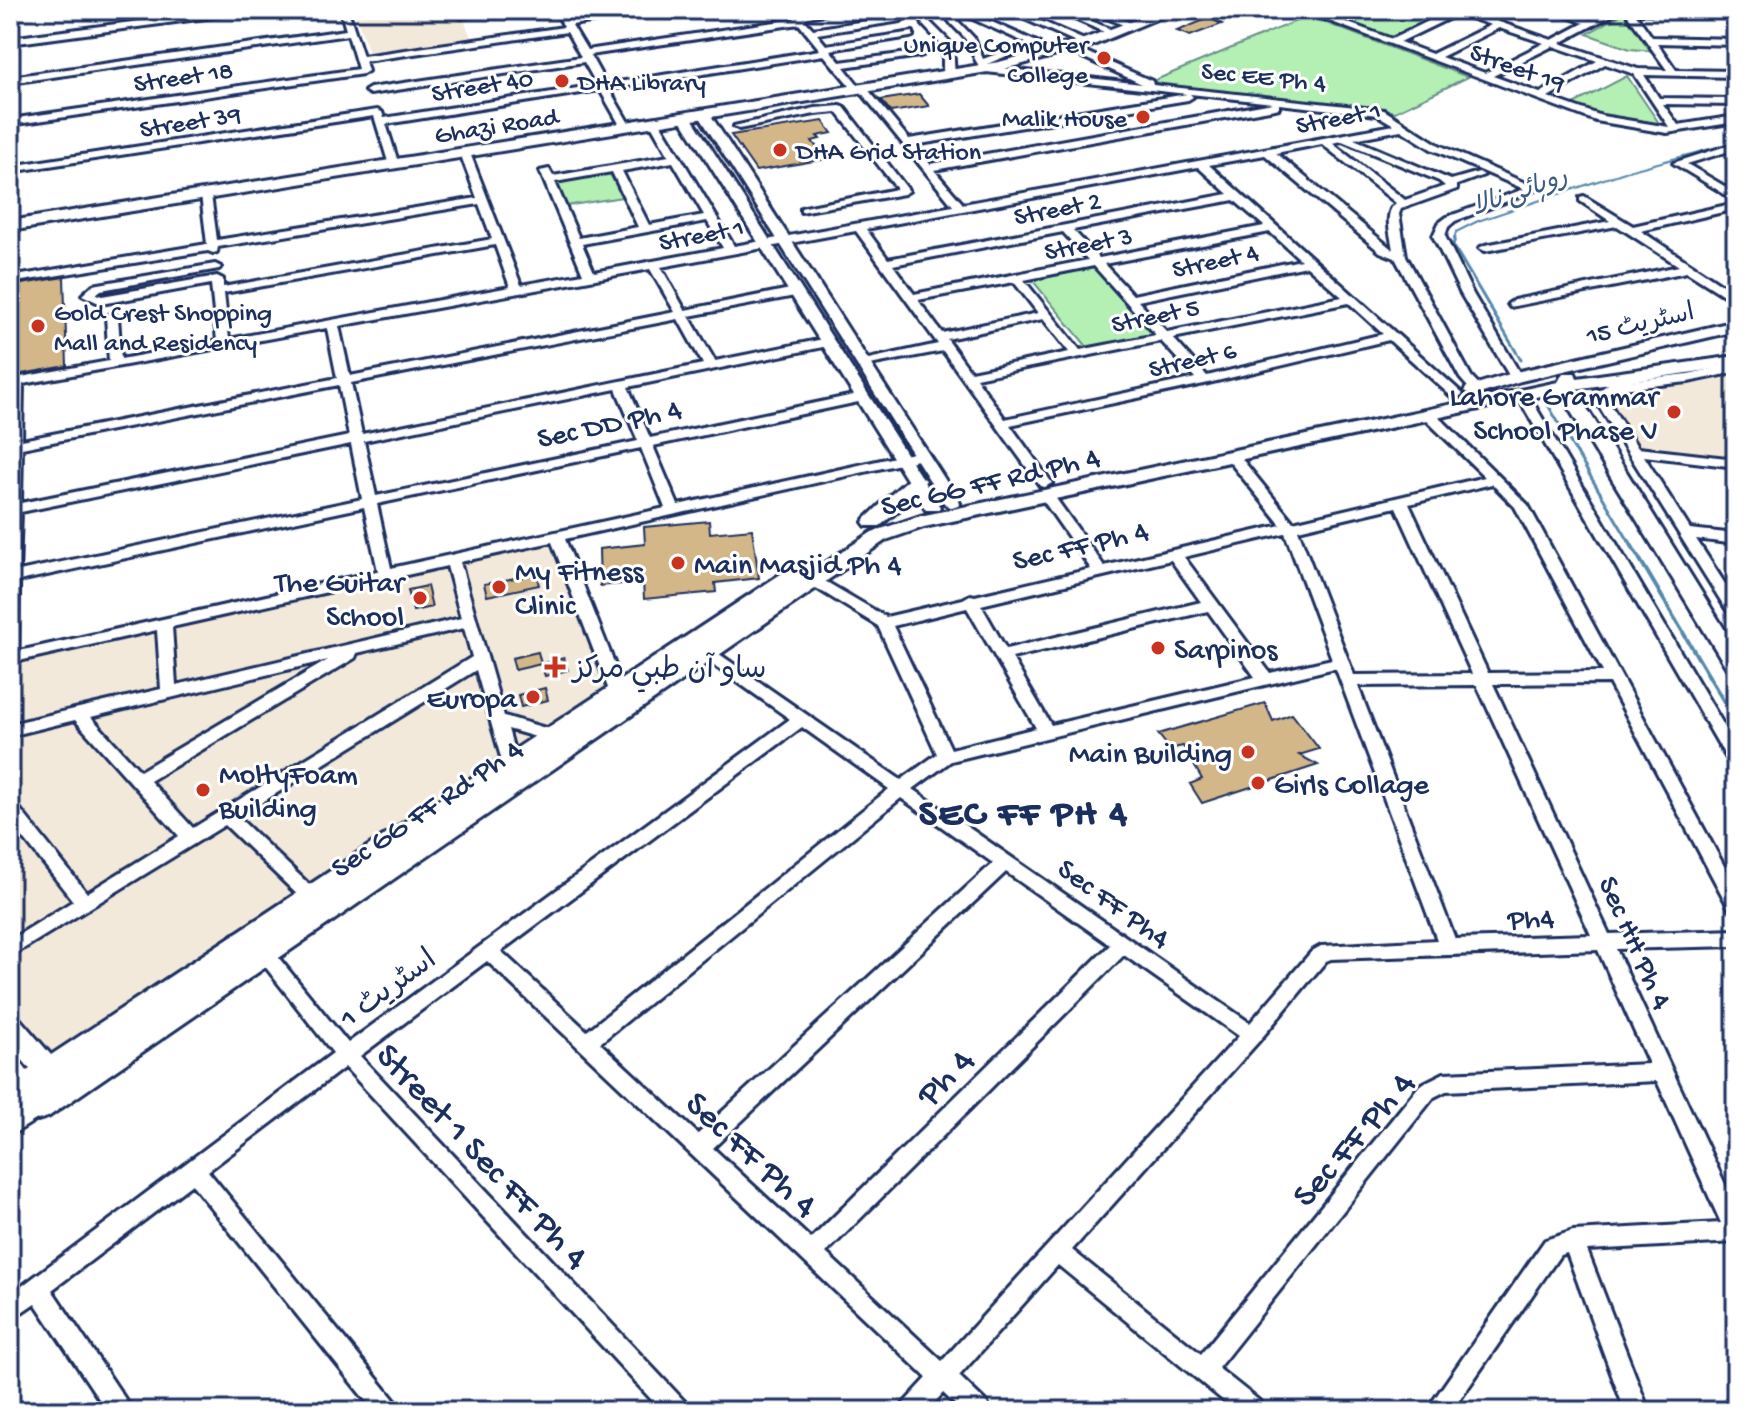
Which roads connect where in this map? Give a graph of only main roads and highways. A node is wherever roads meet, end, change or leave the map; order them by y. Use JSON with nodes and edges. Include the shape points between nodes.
{"nodes":[{"id":1,"x":1161,"y":12,"type":"edge"},
{"id":2,"x":10,"y":226,"type":"edge"},
{"id":3,"x":1736,"y":326,"type":"edge"},
{"id":4,"x":1736,"y":361,"type":"edge"},
{"id":5,"x":1566,"y":379,"type":"junction"},
{"id":6,"x":1519,"y":386,"type":"junction"},
{"id":7,"x":1476,"y":390,"type":"junction"},
{"id":8,"x":917,"y":480,"type":"road end"},
{"id":9,"x":1046,"y":489,"type":"junction"},
{"id":10,"x":873,"y":522,"type":"junction"},
{"id":11,"x":1736,"y":636,"type":"edge"},
{"id":12,"x":1736,"y":665,"type":"edge"},
{"id":13,"x":562,"y":737,"type":"junction"},
{"id":14,"x":258,"y":944,"type":"junction"},
{"id":15,"x":10,"y":1026,"type":"edge"},
{"id":16,"x":56,"y":1081,"type":"junction"},
{"id":17,"x":20,"y":1090,"type":"edge"}],
"edges":[{"from":1,"to":2,"type":"main road","name":"Ghazi Road","via":[[1063,51],[952,75]]},
{"from":3,"to":5,"type":"main road","name":"اسٹریٹ 15","via":[[1633,351]]},
{"from":4,"to":5,"type":"main road"},
{"from":5,"to":6,"type":"main road","name":"Sec GG FF Rd Ph 4"},
{"from":5,"to":7,"type":"main road"},
{"from":5,"to":11,"type":"main road","via":[[1694,556]]},
{"from":5,"to":12,"type":"main road"},
{"from":6,"to":7,"type":"main road"},
{"from":6,"to":9,"type":"main road","name":"Sec GG FF Rd Ph 4","via":[[1428,414]]},
{"from":7,"to":9,"type":"main road"},
{"from":8,"to":10,"type":"main road"},
{"from":9,"to":10,"type":"main road"},
{"from":9,"to":13,"type":"main road","name":"Sec GG FF Rd Ph 4","via":[[890,530],[707,653]]},
{"from":10,"to":13,"type":"main road","via":[[618,693]]},
{"from":13,"to":14,"type":"main road","name":"Sec GG FF Rd Ph 4"},
{"from":13,"to":14,"type":"main road","via":[[510,764],[311,897]]},
{"from":14,"to":16,"type":"main road","name":"Sec GG FF Rd Ph 4"},
{"from":15,"to":16,"type":"main road"},
{"from":16,"to":17,"type":"main road","name":"Sec GG FF Rd Ph 4"}]}
